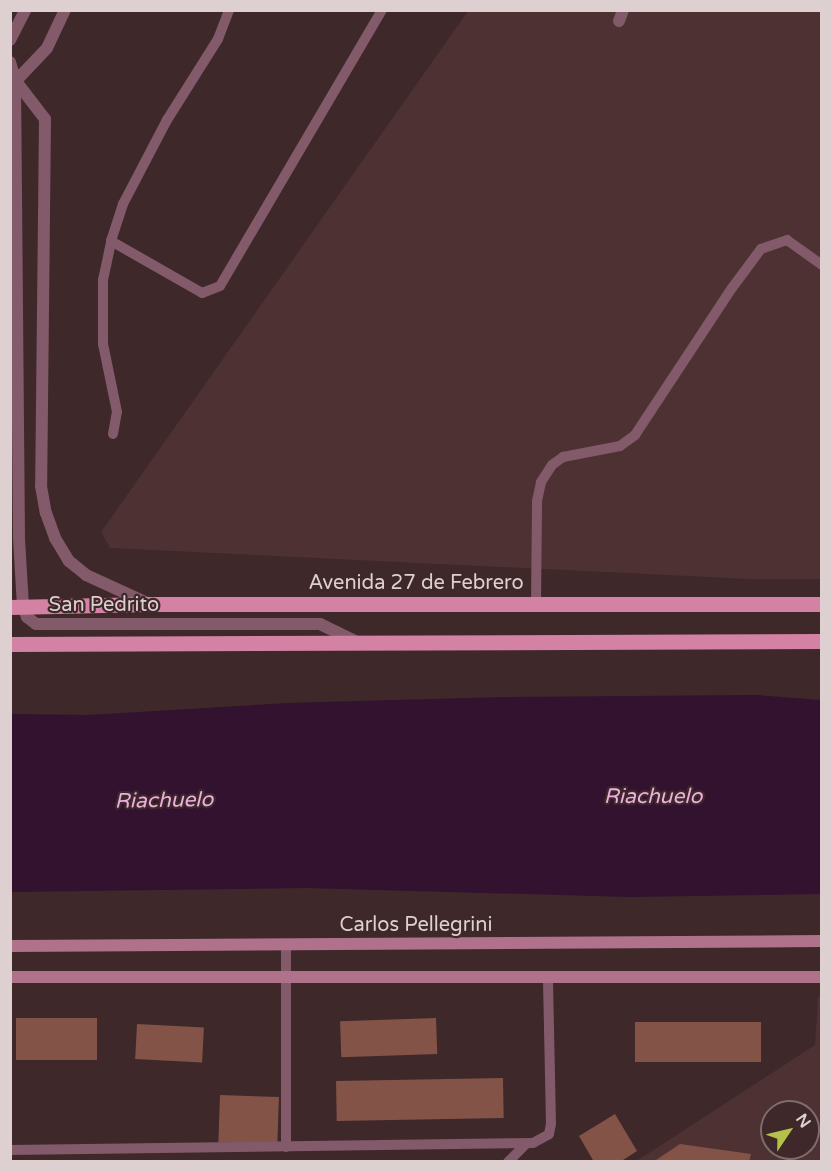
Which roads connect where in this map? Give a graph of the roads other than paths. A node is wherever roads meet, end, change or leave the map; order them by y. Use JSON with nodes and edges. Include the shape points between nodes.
{"nodes":[{"id":1,"x":25,"y":10,"type":"edge"},
{"id":2,"x":65,"y":10,"type":"edge"},
{"id":3,"x":229,"y":10,"type":"edge"},
{"id":4,"x":382,"y":10,"type":"edge"},
{"id":5,"x":10,"y":40,"type":"edge"},
{"id":6,"x":10,"y":62,"type":"edge"},
{"id":7,"x":12,"y":82,"type":"edge"},
{"id":8,"x":111,"y":241,"type":"junction"},
{"id":9,"x":822,"y":265,"type":"edge"},
{"id":10,"x":113,"y":434,"type":"dead end"},
{"id":11,"x":150,"y":604,"type":"junction"},
{"id":12,"x":536,"y":604,"type":"junction"},
{"id":13,"x":822,"y":604,"type":"edge"},
{"id":14,"x":17,"y":607,"type":"edge"},
{"id":15,"x":822,"y":641,"type":"edge"},
{"id":16,"x":357,"y":642,"type":"junction"},
{"id":17,"x":10,"y":644,"type":"edge"},
{"id":18,"x":822,"y":941,"type":"edge"},
{"id":19,"x":286,"y":945,"type":"junction"},
{"id":20,"x":10,"y":946,"type":"edge"},
{"id":21,"x":10,"y":977,"type":"edge"},
{"id":22,"x":548,"y":977,"type":"junction"},
{"id":23,"x":822,"y":977,"type":"edge"},
{"id":24,"x":286,"y":978,"type":"junction"},
{"id":25,"x":526,"y":1143,"type":"junction"},
{"id":26,"x":286,"y":1148,"type":"junction"},
{"id":27,"x":10,"y":1150,"type":"edge"},
{"id":28,"x":508,"y":1161,"type":"edge"}],
"edges":[{"from":1,"to":5,"type":"street"},
{"from":2,"to":7,"type":"street","via":[[47,48]]},
{"from":3,"to":8,"type":"lane","via":[[218,39],[167,120],[123,204]]},
{"from":4,"to":8,"type":"lane","via":[[220,286],[202,293]]},
{"from":6,"to":7,"type":"street","name":"San Pedrito"},
{"from":7,"to":11,"type":"street","name":"San Pedrito","via":[[45,119],[41,486],[46,513],[69,561],[86,575]]},
{"from":7,"to":14,"type":"street","name":"San Pedrito"},
{"from":8,"to":10,"type":"lane","via":[[103,280],[104,344],[117,411]]},
{"from":9,"to":12,"type":"lane","via":[[787,240],[761,249],[635,435],[620,446],[563,457],[552,465],[541,482],[537,501]]},
{"from":11,"to":12,"type":"main road","name":"Avenida 27 de Febrero"},
{"from":11,"to":14,"type":"main road","name":"Avenida 27 de Febrero"},
{"from":12,"to":13,"type":"main road","name":"Avenida 27 de Febrero"},
{"from":14,"to":16,"type":"street","name":"San Pedrito","via":[[36,624],[320,624]]},
{"from":15,"to":16,"type":"main road"},
{"from":16,"to":17,"type":"main road"},
{"from":18,"to":19,"type":"main road","name":"Carlos Pellegrini"},
{"from":19,"to":20,"type":"main road","name":"Carlos Pellegrini"},
{"from":19,"to":24,"type":"lane"},
{"from":21,"to":24,"type":"main road"},
{"from":22,"to":23,"type":"main road"},
{"from":22,"to":24,"type":"main road"},
{"from":22,"to":25,"type":"lane","via":[[551,1124],[549,1134]]},
{"from":24,"to":26,"type":"lane"},
{"from":25,"to":26,"type":"lane"},
{"from":25,"to":28,"type":"lane"},
{"from":26,"to":27,"type":"lane"}]}
